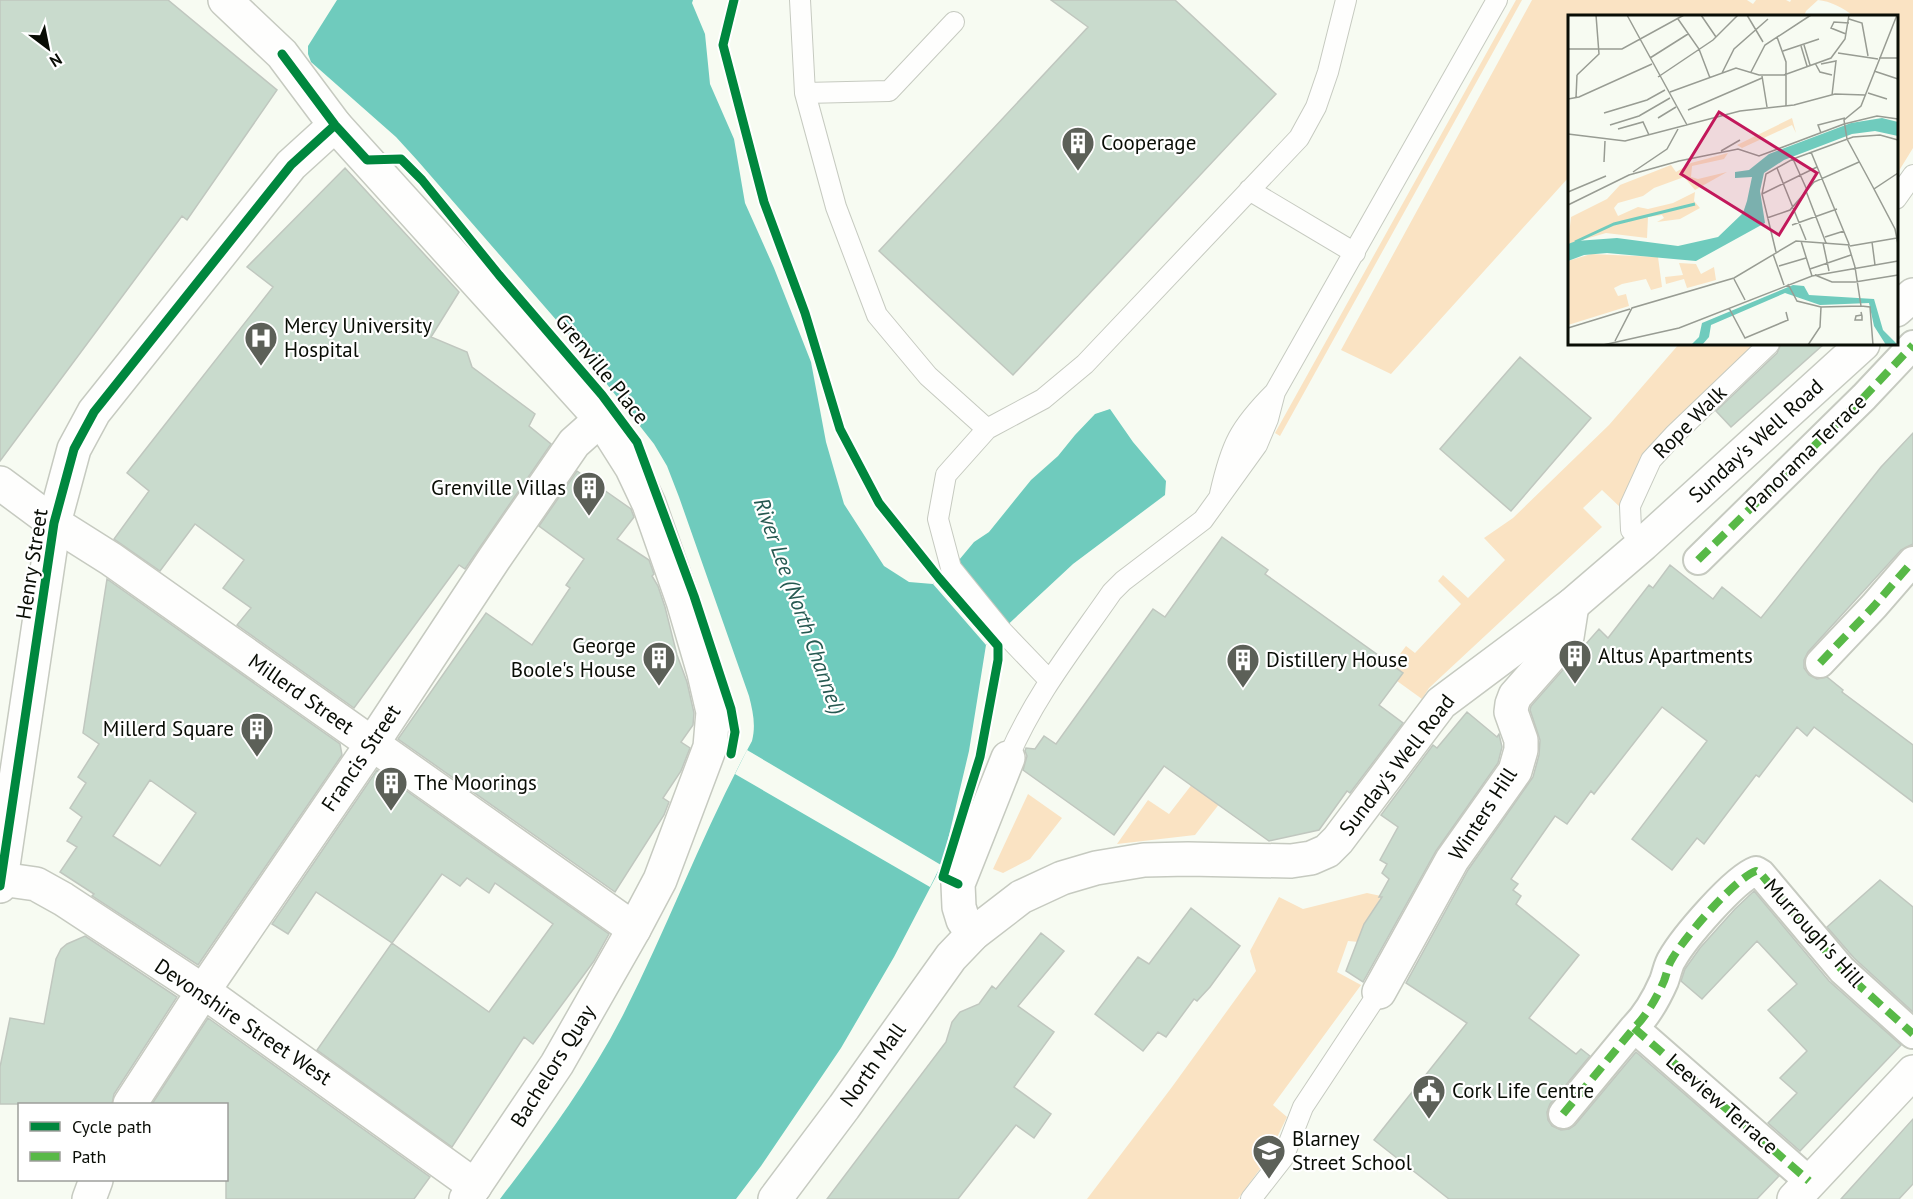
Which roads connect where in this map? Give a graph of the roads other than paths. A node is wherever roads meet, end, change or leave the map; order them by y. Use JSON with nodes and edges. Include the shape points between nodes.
{"nodes":[{"id":1,"x":225,"y":0,"type":"edge"},
{"id":2,"x":800,"y":0,"type":"edge"},
{"id":3,"x":1346,"y":0,"type":"edge"},
{"id":4,"x":1497,"y":0,"type":"edge"},
{"id":5,"x":954,"y":22,"type":"dead end"},
{"id":6,"x":805,"y":93,"type":"junction"},
{"id":7,"x":335,"y":125,"type":"junction"},
{"id":8,"x":1913,"y":175,"type":"edge"},
{"id":9,"x":1249,"y":190,"type":"junction"},
{"id":10,"x":1898,"y":196,"type":"edge"},
{"id":11,"x":1355,"y":253,"type":"junction"},
{"id":12,"x":1913,"y":295,"type":"edge"},
{"id":13,"x":1898,"y":308,"type":"edge"},
{"id":14,"x":1768,"y":345,"type":"edge"},
{"id":15,"x":1862,"y":345,"type":"edge"},
{"id":16,"x":1913,"y":345,"type":"edge"},
{"id":17,"x":601,"y":419,"type":"junction"},
{"id":18,"x":987,"y":429,"type":"junction"},
{"id":19,"x":0,"y":483,"type":"edge"},
{"id":20,"x":54,"y":523,"type":"junction"},
{"id":21,"x":1643,"y":544,"type":"junction"},
{"id":22,"x":1698,"y":560,"type":"dead end"},
{"id":23,"x":1913,"y":561,"type":"edge"},
{"id":24,"x":1572,"y":605,"type":"junction"},
{"id":25,"x":1820,"y":663,"type":"dead end"},
{"id":26,"x":1049,"y":680,"type":"junction"},
{"id":27,"x":372,"y":744,"type":"junction"},
{"id":28,"x":1008,"y":758,"type":"joint"},
{"id":29,"x":2,"y":865,"type":"edge"},
{"id":30,"x":634,"y":929,"type":"junction"},
{"id":31,"x":973,"y":934,"type":"junction"},
{"id":32,"x":203,"y":991,"type":"junction"},
{"id":33,"x":1379,"y":992,"type":"joint"},
{"id":34,"x":1634,"y":1028,"type":"junction"},
{"id":35,"x":1913,"y":1034,"type":"edge"},
{"id":36,"x":1913,"y":1072,"type":"edge"},
{"id":37,"x":131,"y":1103,"type":"edge"},
{"id":38,"x":1563,"y":1114,"type":"dead end"},
{"id":39,"x":95,"y":1181,"type":"edge"},
{"id":40,"x":1802,"y":1190,"type":"edge"},
{"id":41,"x":470,"y":1193,"type":"edge"},
{"id":42,"x":89,"y":1199,"type":"edge"},
{"id":43,"x":775,"y":1199,"type":"edge"},
{"id":44,"x":1251,"y":1199,"type":"edge"}],
"edges":[{"from":1,"to":7,"type":"street","name":"Grenville Place","via":[[282,54]]},
{"from":2,"to":6,"type":"lane"},
{"from":3,"to":9,"type":"lane","via":[[1316,107],[1299,138]]},
{"from":4,"to":11,"type":"lane"},
{"from":5,"to":6,"type":"lane","via":[[889,91]]},
{"from":6,"to":18,"type":"lane","via":[[836,207],[877,315],[928,376]]},
{"from":7,"to":17,"type":"street","name":"Grenville Place"},
{"from":7,"to":20,"type":"street","name":"Henry Street","via":[[291,165],[94,412],[74,448]]},
{"from":8,"to":10,"type":"lane"},
{"from":9,"to":11,"type":"lane"},
{"from":9,"to":18,"type":"lane","via":[[1085,364],[1043,399]]},
{"from":11,"to":26,"type":"lane","via":[[1275,392],[1257,445],[1240,471],[1203,520],[1112,592]]},
{"from":12,"to":13,"type":"street"},
{"from":14,"to":21,"type":"lane","name":"Rope Walk","via":[[1651,460],[1630,506],[1631,530]]},
{"from":15,"to":21,"type":"street","name":"Sunday's Well Road"},
{"from":16,"to":22,"type":"street","name":"Panorama Terrace"},
{"from":17,"to":27,"type":"street","name":"Francis Street","via":[[574,443]]},
{"from":17,"to":30,"type":"street","name":"Grenville Place","via":[[632,468],[648,504],[683,601],[712,712],[711,747],[660,880]]},
{"from":18,"to":26,"type":"lane","via":[[946,475],[938,519],[951,568],[1002,631]]},
{"from":19,"to":20,"type":"street","name":"Millerd Street"},
{"from":20,"to":27,"type":"street","name":"Millerd Street"},
{"from":20,"to":29,"type":"street","name":"Henry Street"},
{"from":21,"to":24,"type":"street","name":"Sunday's Well Road"},
{"from":23,"to":25,"type":"street"},
{"from":24,"to":31,"type":"street","name":"Sunday's Well Road","via":[[1441,703],[1326,851],[1291,861],[1144,860],[1096,868],[1038,888]]},
{"from":24,"to":33,"type":"street","name":"Winters Hill","via":[[1567,637],[1512,704],[1521,740],[1515,771],[1452,860]]},
{"from":26,"to":28,"type":"lane"},
{"from":27,"to":30,"type":"street","name":"Millerd Street"},
{"from":27,"to":32,"type":"street","name":"Francis Street"},
{"from":28,"to":31,"type":"street","via":[[958,884],[959,907]]},
{"from":29,"to":32,"type":"street","name":"Devonshire Street West","via":[[47,889]]},
{"from":30,"to":41,"type":"street","name":"Bachelors Quay","via":[[557,1064]]},
{"from":31,"to":43,"type":"street","name":"North Mall","via":[[951,957]]},
{"from":32,"to":37,"type":"street","name":"Francis Street"},
{"from":32,"to":41,"type":"street","name":"Devonshire Street West"},
{"from":33,"to":44,"type":"lane","via":[[1303,1107],[1283,1158]]},
{"from":34,"to":35,"type":"street","name":"Murrough's Hill","via":[[1644,1019],[1671,960],[1686,938],[1726,895],[1756,872],[1842,970]]},
{"from":34,"to":38,"type":"street"},
{"from":34,"to":40,"type":"street","name":"Leeview Terrace"},
{"from":36,"to":40,"type":"street"},
{"from":39,"to":42,"type":"street"}]}
